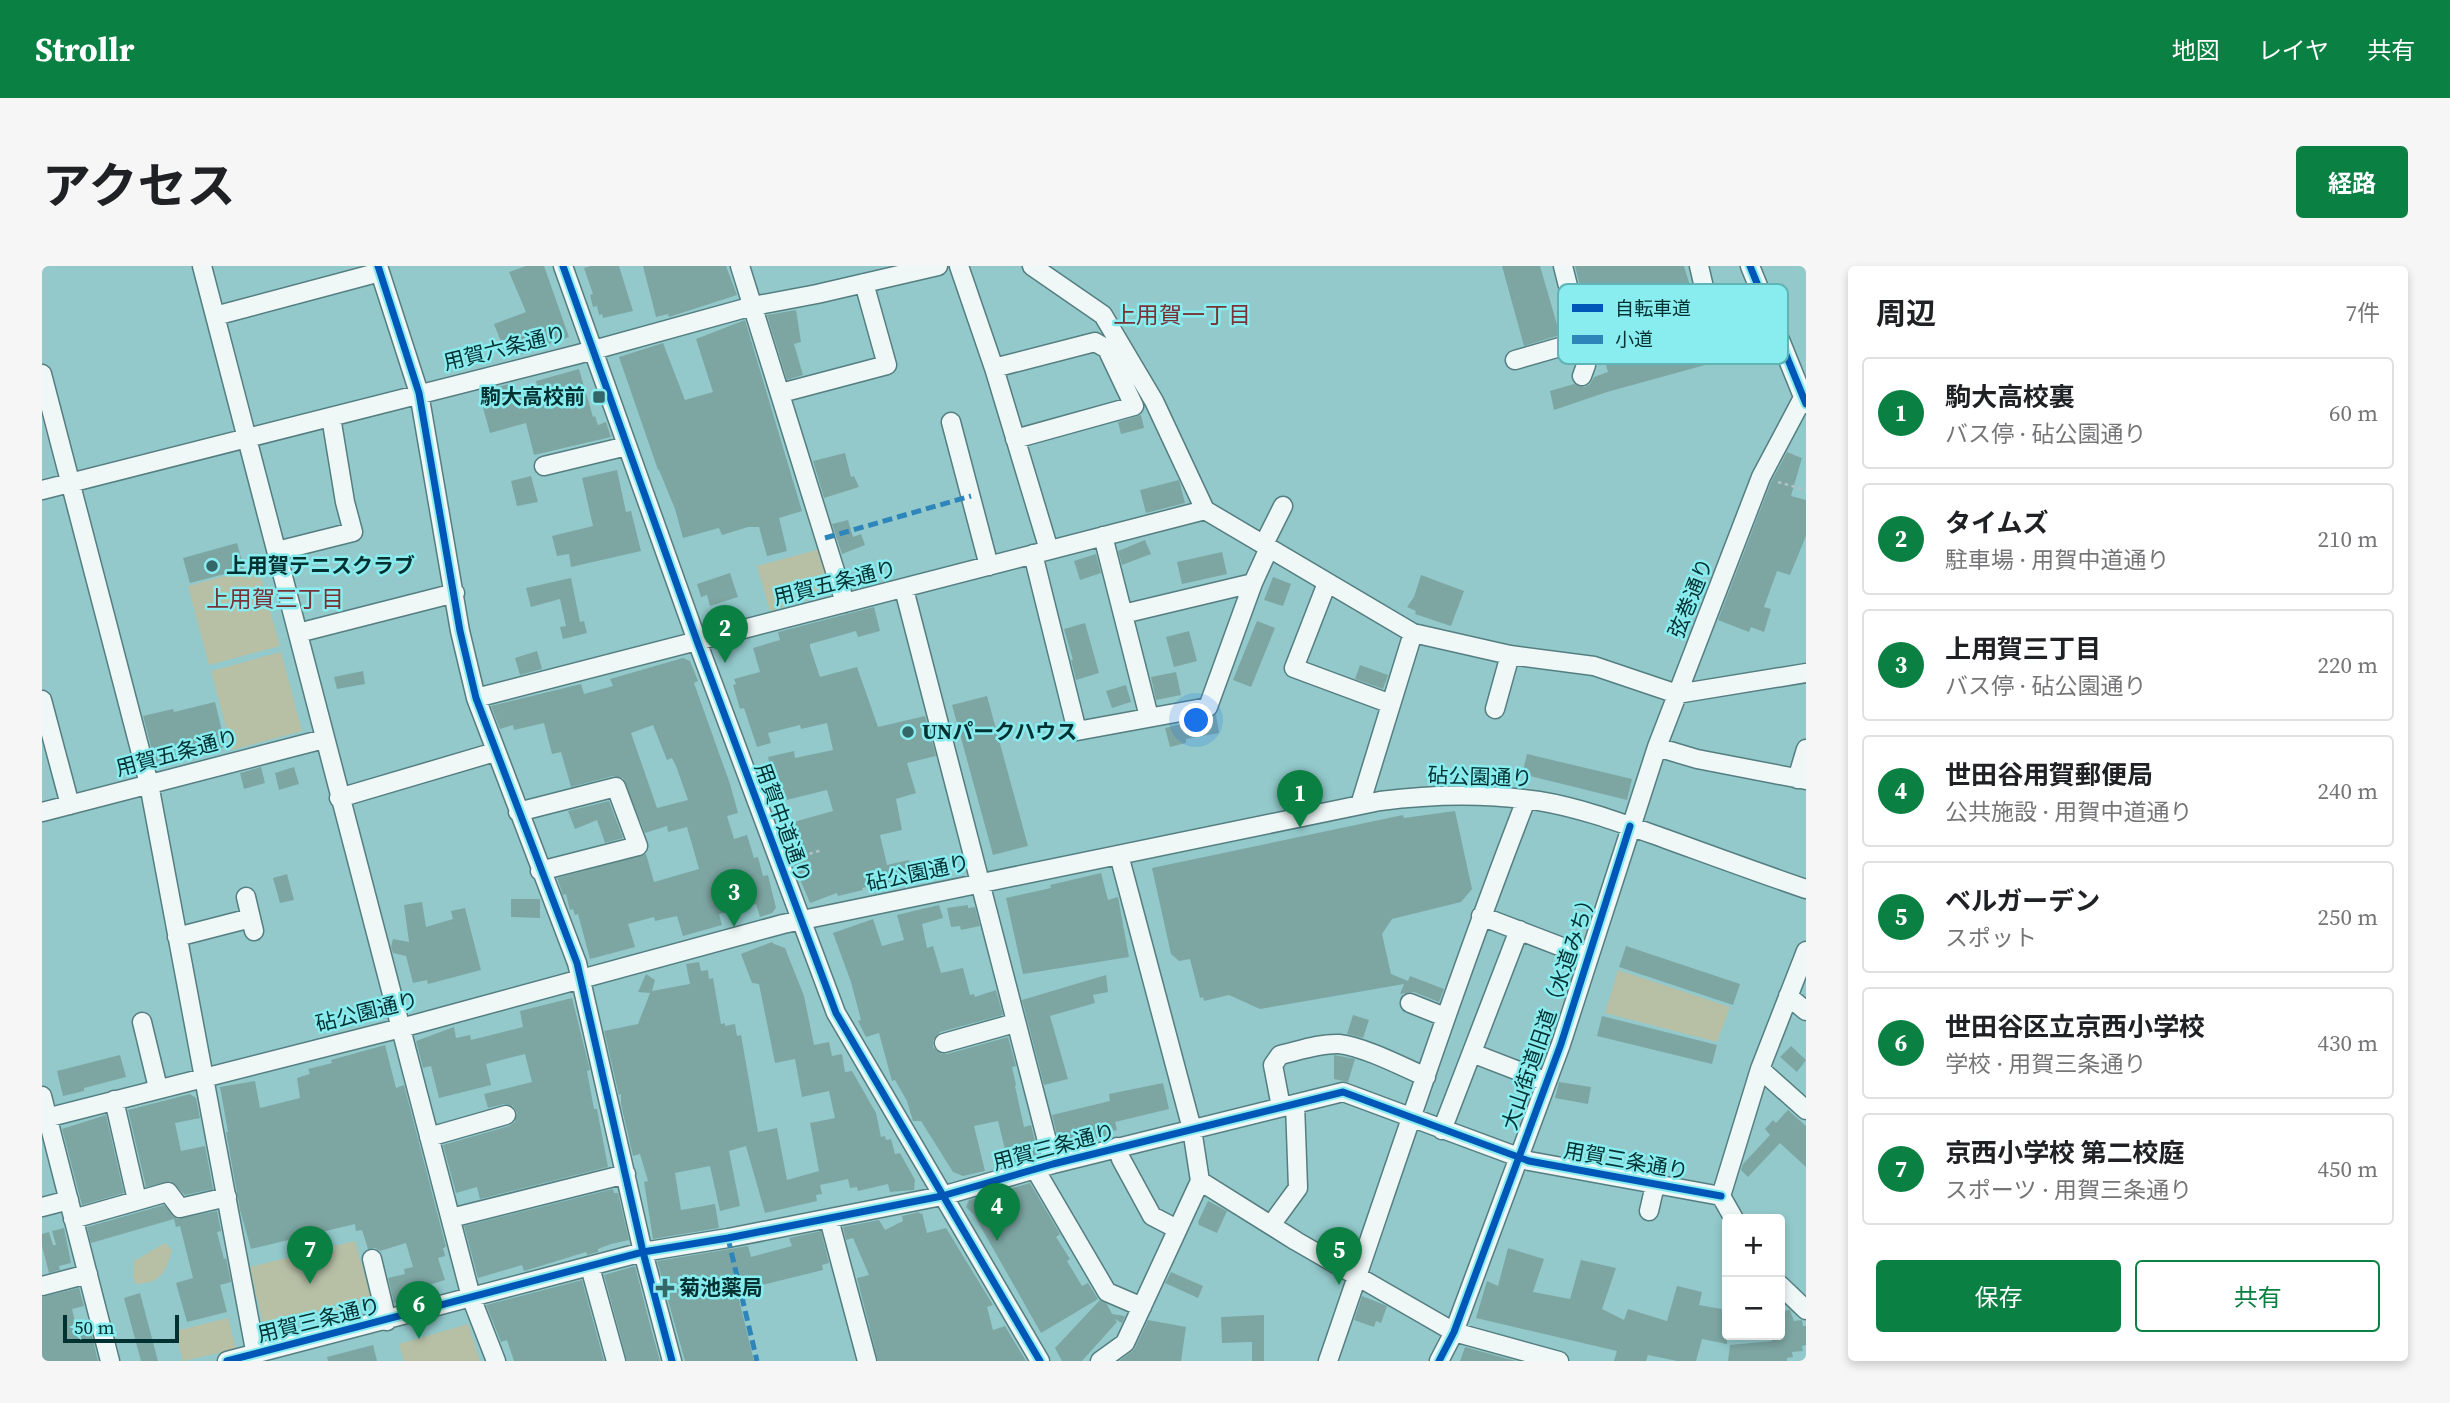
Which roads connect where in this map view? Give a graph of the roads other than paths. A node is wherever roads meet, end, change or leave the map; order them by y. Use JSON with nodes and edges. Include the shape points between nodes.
{"nodes":[{"id":1,"x":202,"y":266,"type":"edge"},
{"id":2,"x":563,"y":266,"type":"edge"},
{"id":3,"x":740,"y":266,"type":"edge"},
{"id":4,"x":939,"y":266,"type":"edge"},
{"id":5,"x":959,"y":266,"type":"edge"},
{"id":6,"x":1032,"y":266,"type":"edge"},
{"id":7,"x":1563,"y":266,"type":"edge"},
{"id":8,"x":1699,"y":266,"type":"edge"},
{"id":9,"x":1750,"y":266,"type":"edge"},
{"id":10,"x":379,"y":269,"type":"edge"},
{"id":11,"x":885,"y":272,"type":"edge"},
{"id":12,"x":864,"y":283,"type":"junction"},
{"id":13,"x":1568,"y":284,"type":"edge"},
{"id":14,"x":1703,"y":284,"type":"edge"},
{"id":15,"x":1758,"y":284,"type":"edge"},
{"id":16,"x":752,"y":306,"type":"junction"},
{"id":17,"x":215,"y":316,"type":"junction"},
{"id":18,"x":1558,"y":345,"type":"edge"},
{"id":19,"x":593,"y":350,"type":"junction"},
{"id":20,"x":1788,"y":357,"type":"edge"},
{"id":21,"x":1515,"y":360,"type":"dead end"},
{"id":22,"x":1586,"y":364,"type":"edge"},
{"id":23,"x":994,"y":368,"type":"junction"},
{"id":24,"x":42,"y":374,"type":"edge"},
{"id":25,"x":1582,"y":376,"type":"dead end"},
{"id":26,"x":419,"y":393,"type":"junction"},
{"id":27,"x":781,"y":393,"type":"junction"},
{"id":28,"x":1805,"y":398,"type":"edge"},
{"id":29,"x":331,"y":417,"type":"junction"},
{"id":30,"x":951,"y":422,"type":"dead end"},
{"id":31,"x":247,"y":438,"type":"junction"},
{"id":32,"x":1015,"y":439,"type":"junction"},
{"id":33,"x":627,"y":446,"type":"junction"},
{"id":34,"x":544,"y":466,"type":"dead end"},
{"id":35,"x":70,"y":482,"type":"junction"},
{"id":36,"x":42,"y":490,"type":"edge"},
{"id":37,"x":1283,"y":506,"type":"dead end"},
{"id":38,"x":1205,"y":510,"type":"junction"},
{"id":39,"x":1103,"y":537,"type":"junction"},
{"id":40,"x":1266,"y":546,"type":"junction"},
{"id":41,"x":277,"y":551,"type":"junction"},
{"id":42,"x":1041,"y":552,"type":"junction"},
{"id":43,"x":989,"y":566,"type":"junction"},
{"id":44,"x":1253,"y":583,"type":"junction"},
{"id":45,"x":1327,"y":583,"type":"junction"},
{"id":46,"x":904,"y":589,"type":"junction"},
{"id":47,"x":455,"y":593,"type":"junction"},
{"id":48,"x":845,"y":603,"type":"junction"},
{"id":49,"x":1123,"y":614,"type":"junction"},
{"id":50,"x":298,"y":633,"type":"junction"},
{"id":51,"x":1413,"y":633,"type":"junction"},
{"id":52,"x":697,"y":641,"type":"junction"},
{"id":53,"x":1510,"y":656,"type":"junction"},
{"id":54,"x":1806,"y":673,"type":"edge"},
{"id":55,"x":1677,"y":694,"type":"junction"},
{"id":56,"x":476,"y":698,"type":"junction"},
{"id":57,"x":42,"y":700,"type":"edge"},
{"id":58,"x":1391,"y":704,"type":"junction"},
{"id":59,"x":1496,"y":709,"type":"dead end"},
{"id":60,"x":1149,"y":717,"type":"junction"},
{"id":61,"x":324,"y":739,"type":"junction"},
{"id":62,"x":1657,"y":747,"type":"junction"},
{"id":63,"x":1806,"y":749,"type":"edge"},
{"id":64,"x":495,"y":752,"type":"junction"},
{"id":65,"x":1802,"y":779,"type":"edge"},
{"id":66,"x":149,"y":784,"type":"junction"},
{"id":67,"x":339,"y":798,"type":"junction"},
{"id":68,"x":1526,"y":800,"type":"junction"},
{"id":69,"x":1360,"y":804,"type":"junction"},
{"id":70,"x":70,"y":805,"type":"junction"},
{"id":71,"x":42,"y":812,"type":"edge"},
{"id":72,"x":518,"y":812,"type":"junction"},
{"id":73,"x":1630,"y":826,"type":"junction"},
{"id":74,"x":1119,"y":855,"type":"junction"},
{"id":75,"x":540,"y":871,"type":"junction"},
{"id":76,"x":980,"y":883,"type":"junction"},
{"id":77,"x":1806,"y":889,"type":"edge"},
{"id":78,"x":246,"y":897,"type":"dead end"},
{"id":79,"x":1481,"y":916,"type":"junction"},
{"id":80,"x":801,"y":920,"type":"junction"},
{"id":81,"x":1519,"y":930,"type":"junction"},
{"id":82,"x":177,"y":937,"type":"junction"},
{"id":83,"x":1806,"y":951,"type":"edge"},
{"id":84,"x":1588,"y":957,"type":"junction"},
{"id":85,"x":581,"y":977,"type":"junction"},
{"id":86,"x":1788,"y":996,"type":"junction"},
{"id":87,"x":1410,"y":1003,"type":"dead end"},
{"id":88,"x":1806,"y":1011,"type":"edge"},
{"id":89,"x":1445,"y":1017,"type":"junction"},
{"id":90,"x":142,"y":1022,"type":"dead end"},
{"id":91,"x":1015,"y":1024,"type":"junction"},
{"id":92,"x":401,"y":1028,"type":"junction"},
{"id":93,"x":944,"y":1042,"type":"dead end"},
{"id":94,"x":1472,"y":1053,"type":"junction"},
{"id":95,"x":1760,"y":1069,"type":"junction"},
{"id":96,"x":203,"y":1076,"type":"junction"},
{"id":97,"x":1426,"y":1077,"type":"junction"},
{"id":98,"x":1547,"y":1082,"type":"junction"},
{"id":99,"x":158,"y":1088,"type":"junction"},
{"id":100,"x":42,"y":1097,"type":"edge"},
{"id":101,"x":114,"y":1100,"type":"junction"},
{"id":102,"x":1288,"y":1105,"type":"junction"},
{"id":103,"x":1806,"y":1110,"type":"edge"},
{"id":104,"x":506,"y":1115,"type":"dead end"},
{"id":105,"x":45,"y":1118,"type":"edge"},
{"id":106,"x":1412,"y":1118,"type":"junction"},
{"id":107,"x":1192,"y":1129,"type":"junction"},
{"id":108,"x":1442,"y":1130,"type":"junction"},
{"id":109,"x":429,"y":1137,"type":"junction"},
{"id":110,"x":1117,"y":1147,"type":"junction"},
{"id":111,"x":1517,"y":1157,"type":"junction"},
{"id":112,"x":1053,"y":1164,"type":"junction"},
{"id":113,"x":1035,"y":1169,"type":"junction"},
{"id":114,"x":626,"y":1174,"type":"junction"},
{"id":115,"x":1200,"y":1181,"type":"junction"},
{"id":116,"x":1655,"y":1185,"type":"junction"},
{"id":117,"x":942,"y":1196,"type":"junction"},
{"id":118,"x":1721,"y":1196,"type":"junction"},
{"id":119,"x":226,"y":1197,"type":"junction"},
{"id":120,"x":69,"y":1200,"type":"junction"},
{"id":121,"x":137,"y":1200,"type":"junction"},
{"id":122,"x":42,"y":1207,"type":"edge"},
{"id":123,"x":1649,"y":1211,"type":"dead end"},
{"id":124,"x":1731,"y":1214,"type":"edge"},
{"id":125,"x":451,"y":1217,"type":"junction"},
{"id":126,"x":73,"y":1219,"type":"junction"},
{"id":127,"x":829,"y":1219,"type":"junction"},
{"id":128,"x":1271,"y":1226,"type":"junction"},
{"id":129,"x":1177,"y":1229,"type":"junction"},
{"id":130,"x":643,"y":1252,"type":"junction"},
{"id":131,"x":372,"y":1259,"type":"dead end"},
{"id":132,"x":590,"y":1267,"type":"junction"},
{"id":133,"x":88,"y":1274,"type":"junction"},
{"id":134,"x":1358,"y":1277,"type":"junction"},
{"id":135,"x":42,"y":1286,"type":"edge"},
{"id":136,"x":1785,"y":1290,"type":"edge"},
{"id":137,"x":471,"y":1297,"type":"junction"},
{"id":138,"x":1142,"y":1307,"type":"junction"},
{"id":139,"x":1806,"y":1310,"type":"edge"},
{"id":140,"x":387,"y":1321,"type":"junction"},
{"id":141,"x":1454,"y":1332,"type":"junction"},
{"id":142,"x":256,"y":1357,"type":"edge"},
{"id":143,"x":110,"y":1361,"type":"edge"},
{"id":144,"x":227,"y":1361,"type":"edge"},
{"id":145,"x":496,"y":1361,"type":"edge"},
{"id":146,"x":616,"y":1361,"type":"edge"},
{"id":147,"x":672,"y":1361,"type":"edge"},
{"id":148,"x":867,"y":1361,"type":"edge"},
{"id":149,"x":1040,"y":1361,"type":"edge"},
{"id":150,"x":1100,"y":1361,"type":"edge"},
{"id":151,"x":1328,"y":1361,"type":"edge"},
{"id":152,"x":1439,"y":1361,"type":"edge"},
{"id":153,"x":1559,"y":1361,"type":"edge"}],
"edges":[{"from":1,"to":17,"type":"street"},
{"from":2,"to":19,"type":"street","name":"用賀中道通り"},
{"from":3,"to":16,"type":"street"},
{"from":4,"to":11,"type":"street","name":"用賀六条通り"},
{"from":5,"to":23,"type":"street"},
{"from":6,"to":38,"type":"street","via":[[1103,315],[1154,401]]},
{"from":7,"to":13,"type":"street"},
{"from":8,"to":14,"type":"street"},
{"from":9,"to":15,"type":"street"},
{"from":10,"to":17,"type":"street"},
{"from":10,"to":26,"type":"street"},
{"from":11,"to":12,"type":"street","name":"用賀六条通り"},
{"from":12,"to":16,"type":"street","name":"用賀六条通り"},
{"from":12,"to":27,"type":"street","via":[[887,365]]},
{"from":16,"to":19,"type":"street","name":"用賀六条通り"},
{"from":16,"to":27,"type":"street"},
{"from":17,"to":31,"type":"street"},
{"from":18,"to":21,"type":"street"},
{"from":19,"to":26,"type":"street","name":"用賀六条通り"},
{"from":19,"to":33,"type":"street","name":"用賀中道通り"},
{"from":20,"to":28,"type":"street"},
{"from":22,"to":25,"type":"street"},
{"from":23,"to":32,"type":"street"},
{"from":23,"to":32,"type":"street","via":[[1095,342],[1107,349],[1134,407]]},
{"from":24,"to":35,"type":"street"},
{"from":26,"to":29,"type":"street","name":"用賀六条通り"},
{"from":26,"to":47,"type":"street"},
{"from":27,"to":48,"type":"street"},
{"from":28,"to":55,"type":"street","name":"弦巻通り","via":[[1761,477]]},
{"from":29,"to":31,"type":"street","name":"用賀六条通り"},
{"from":29,"to":41,"type":"street","via":[[353,532]]},
{"from":30,"to":43,"type":"street"},
{"from":31,"to":35,"type":"street","name":"用賀六条通り"},
{"from":31,"to":41,"type":"street"},
{"from":32,"to":42,"type":"street"},
{"from":33,"to":34,"type":"street"},
{"from":33,"to":52,"type":"street","name":"用賀中道通り"},
{"from":35,"to":36,"type":"street","name":"用賀六条通り"},
{"from":35,"to":66,"type":"street"},
{"from":37,"to":40,"type":"street"},
{"from":38,"to":39,"type":"street","name":"用賀五条通り"},
{"from":38,"to":40,"type":"street"},
{"from":39,"to":42,"type":"street","name":"用賀五条通り"},
{"from":39,"to":49,"type":"street"},
{"from":40,"to":44,"type":"street"},
{"from":40,"to":45,"type":"street"},
{"from":41,"to":50,"type":"street"},
{"from":42,"to":43,"type":"street","name":"用賀五条通り"},
{"from":42,"to":60,"type":"street","via":[[1077,731]]},
{"from":43,"to":46,"type":"street","name":"用賀五条通り"},
{"from":44,"to":49,"type":"street"},
{"from":44,"to":60,"type":"street","via":[[1208,707]]},
{"from":45,"to":51,"type":"street"},
{"from":45,"to":58,"type":"street","via":[[1294,668]]},
{"from":46,"to":48,"type":"street","name":"用賀五条通り"},
{"from":46,"to":76,"type":"street"},
{"from":47,"to":50,"type":"street"},
{"from":47,"to":56,"type":"street"},
{"from":48,"to":52,"type":"street","name":"用賀五条通り"},
{"from":49,"to":60,"type":"street"},
{"from":50,"to":61,"type":"street"},
{"from":51,"to":53,"type":"street"},
{"from":51,"to":58,"type":"street"},
{"from":52,"to":56,"type":"street","name":"用賀五条通り"},
{"from":52,"to":80,"type":"street","name":"用賀中道通り"},
{"from":53,"to":55,"type":"street","via":[[1594,666]]},
{"from":53,"to":59,"type":"street"},
{"from":54,"to":55,"type":"street"},
{"from":55,"to":62,"type":"street","name":"弦巻通り"},
{"from":56,"to":64,"type":"street"},
{"from":57,"to":70,"type":"street"},
{"from":58,"to":69,"type":"street"},
{"from":61,"to":66,"type":"street","name":"用賀五条通り"},
{"from":61,"to":67,"type":"street"},
{"from":62,"to":65,"type":"street"},
{"from":62,"to":73,"type":"street","name":"弦巻通り"},
{"from":63,"to":65,"type":"street"},
{"from":64,"to":67,"type":"street"},
{"from":64,"to":72,"type":"street"},
{"from":66,"to":70,"type":"street","name":"用賀五条通り"},
{"from":66,"to":82,"type":"street"},
{"from":67,"to":92,"type":"street"},
{"from":68,"to":69,"type":"street","name":"砧公園通り","via":[[1442,796]]},
{"from":68,"to":73,"type":"street","name":"砧公園通り"},
{"from":68,"to":79,"type":"street"},
{"from":69,"to":74,"type":"street","name":"砧公園通り"},
{"from":70,"to":71,"type":"street","name":"用賀五条通り"},
{"from":72,"to":75,"type":"street"},
{"from":72,"to":75,"type":"street","via":[[616,787],[638,846]]},
{"from":73,"to":77,"type":"street","name":"砧公園通り"},
{"from":73,"to":84,"type":"street","name":"大山街道旧道（水道みち）"},
{"from":74,"to":76,"type":"street","name":"砧公園通り"},
{"from":74,"to":107,"type":"street"},
{"from":75,"to":85,"type":"street"},
{"from":76,"to":80,"type":"street","name":"砧公園通り"},
{"from":76,"to":91,"type":"street"},
{"from":78,"to":82,"type":"street","via":[[252,925]]},
{"from":79,"to":81,"type":"street"},
{"from":79,"to":89,"type":"street"},
{"from":80,"to":85,"type":"street","name":"砧公園通り"},
{"from":80,"to":117,"type":"street","name":"用賀中道通り","via":[[836,1013]]},
{"from":81,"to":84,"type":"street"},
{"from":81,"to":94,"type":"street"},
{"from":82,"to":96,"type":"street"},
{"from":83,"to":86,"type":"street"},
{"from":84,"to":98,"type":"street","name":"大山街道旧道（水道みち）"},
{"from":85,"to":92,"type":"street","name":"砧公園通り"},
{"from":85,"to":114,"type":"street"},
{"from":86,"to":88,"type":"street"},
{"from":86,"to":95,"type":"street"},
{"from":87,"to":89,"type":"street"},
{"from":89,"to":97,"type":"street"},
{"from":90,"to":99,"type":"street"},
{"from":91,"to":93,"type":"street"},
{"from":91,"to":112,"type":"street"},
{"from":92,"to":96,"type":"street","name":"砧公園通り"},
{"from":92,"to":109,"type":"street"},
{"from":94,"to":98,"type":"street"},
{"from":94,"to":108,"type":"street"},
{"from":95,"to":103,"type":"street"},
{"from":95,"to":118,"type":"street"},
{"from":96,"to":99,"type":"street","name":"砧公園通り"},
{"from":96,"to":119,"type":"street"},
{"from":97,"to":102,"type":"street","via":[[1340,1044],[1323,1045],[1280,1055],[1273,1065]]},
{"from":97,"to":106,"type":"street"},
{"from":98,"to":111,"type":"street","name":"大山街道旧道（水道みち）"},
{"from":99,"to":101,"type":"street","name":"砧公園通り"},
{"from":100,"to":105,"type":"street"},
{"from":101,"to":105,"type":"street","name":"砧公園通り"},
{"from":101,"to":121,"type":"street"},
{"from":102,"to":106,"type":"street","name":"用賀三条通り","via":[[1343,1092]]},
{"from":102,"to":107,"type":"street","name":"用賀三条通り"},
{"from":102,"to":128,"type":"street","via":[[1298,1188]]},
{"from":104,"to":109,"type":"street"},
{"from":105,"to":120,"type":"street"},
{"from":106,"to":108,"type":"street","name":"用賀三条通り"},
{"from":106,"to":134,"type":"street"},
{"from":107,"to":110,"type":"street","name":"用賀三条通り"},
{"from":107,"to":115,"type":"street"},
{"from":108,"to":111,"type":"street","name":"用賀三条通り"},
{"from":109,"to":125,"type":"street"},
{"from":110,"to":112,"type":"street","name":"用賀三条通り"},
{"from":110,"to":129,"type":"street","via":[[1152,1216]]},
{"from":111,"to":116,"type":"street","name":"用賀三条通り"},
{"from":111,"to":141,"type":"street","name":"大山街道旧道（水道みち）"},
{"from":112,"to":113,"type":"street","name":"用賀三条通り"},
{"from":113,"to":117,"type":"street","name":"用賀三条通り"},
{"from":113,"to":138,"type":"street","via":[[1107,1292]]},
{"from":114,"to":125,"type":"street"},
{"from":114,"to":130,"type":"street"},
{"from":115,"to":128,"type":"street"},
{"from":115,"to":129,"type":"street"},
{"from":116,"to":118,"type":"street","name":"用賀三条通り"},
{"from":116,"to":123,"type":"street"},
{"from":117,"to":127,"type":"street","name":"用賀三条通り"},
{"from":117,"to":149,"type":"street","name":"用賀中道通り"},
{"from":118,"to":124,"type":"street"},
{"from":119,"to":121,"type":"street","via":[[180,1208],[168,1192]]},
{"from":119,"to":142,"type":"street"},
{"from":120,"to":122,"type":"street"},
{"from":120,"to":126,"type":"street"},
{"from":121,"to":126,"type":"street"},
{"from":125,"to":137,"type":"street"},
{"from":126,"to":133,"type":"street"},
{"from":127,"to":130,"type":"street","name":"用賀三条通り"},
{"from":127,"to":148,"type":"street"},
{"from":128,"to":134,"type":"street"},
{"from":129,"to":138,"type":"street"},
{"from":130,"to":132,"type":"street","name":"用賀三条通り"},
{"from":130,"to":147,"type":"street"},
{"from":131,"to":140,"type":"street"},
{"from":132,"to":137,"type":"street","name":"用賀三条通り"},
{"from":132,"to":146,"type":"street"},
{"from":133,"to":135,"type":"street"},
{"from":133,"to":143,"type":"street"},
{"from":134,"to":141,"type":"street"},
{"from":134,"to":151,"type":"street"},
{"from":136,"to":139,"type":"street"},
{"from":137,"to":140,"type":"street","name":"用賀三条通り"},
{"from":137,"to":145,"type":"street"},
{"from":138,"to":150,"type":"street","via":[[1125,1343]]},
{"from":140,"to":142,"type":"street","name":"用賀三条通り"},
{"from":141,"to":152,"type":"street","name":"大山街道旧道（水道みち）"},
{"from":141,"to":153,"type":"street"},
{"from":142,"to":144,"type":"street","name":"用賀三条通り"}]}
